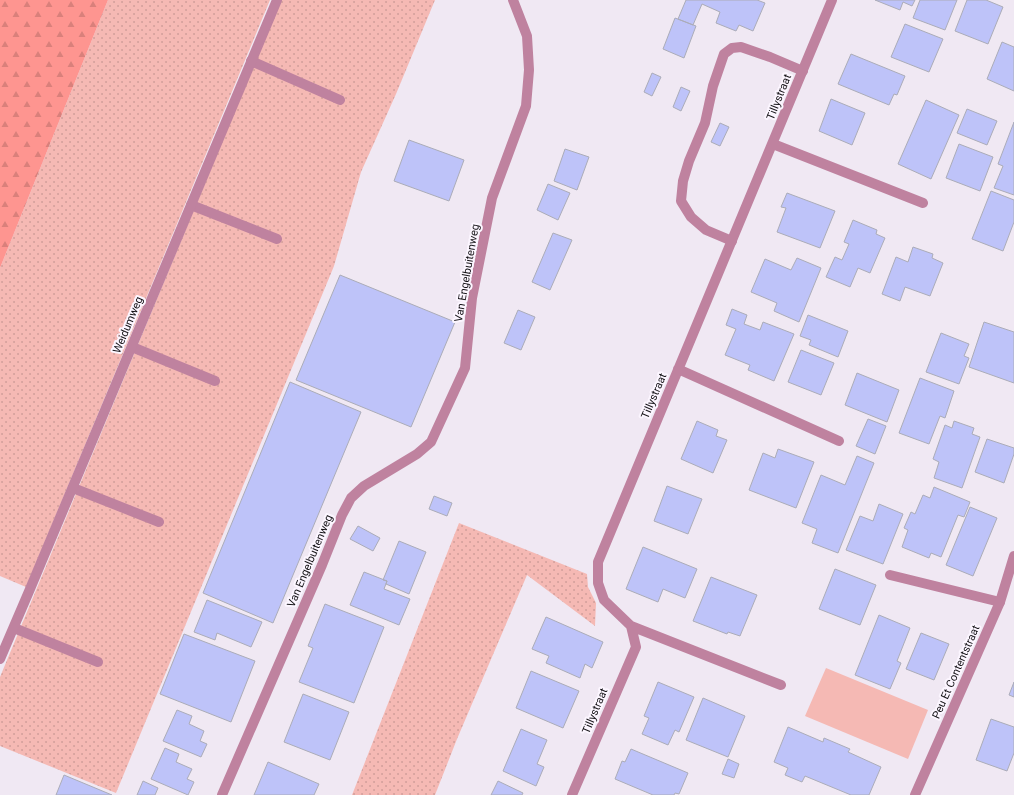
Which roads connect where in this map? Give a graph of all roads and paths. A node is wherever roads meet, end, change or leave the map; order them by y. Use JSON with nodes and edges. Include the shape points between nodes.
{"nodes":[{"id":1,"x":277,"y":0,"type":"edge"},
{"id":2,"x":513,"y":0,"type":"edge"},
{"id":3,"x":832,"y":0,"type":"edge"},
{"id":4,"x":251,"y":61,"type":"junction"},
{"id":5,"x":803,"y":71,"type":"junction"},
{"id":6,"x":340,"y":100,"type":"dead end"},
{"id":7,"x":773,"y":144,"type":"junction"},
{"id":8,"x":923,"y":203,"type":"dead end"},
{"id":9,"x":191,"y":205,"type":"junction"},
{"id":10,"x":277,"y":239,"type":"dead end"},
{"id":11,"x":732,"y":241,"type":"junction"},
{"id":12,"x":132,"y":347,"type":"junction"},
{"id":13,"x":678,"y":369,"type":"junction"},
{"id":14,"x":215,"y":381,"type":"dead end"},
{"id":15,"x":839,"y":441,"type":"dead end"},
{"id":16,"x":73,"y":488,"type":"junction"},
{"id":17,"x":159,"y":522,"type":"dead end"},
{"id":18,"x":1014,"y":556,"type":"edge"},
{"id":19,"x":890,"y":575,"type":"dead end"},
{"id":20,"x":1000,"y":602,"type":"junction"},
{"id":21,"x":632,"y":626,"type":"junction"},
{"id":22,"x":14,"y":628,"type":"junction"},
{"id":23,"x":0,"y":659,"type":"edge"},
{"id":24,"x":98,"y":662,"type":"dead end"},
{"id":25,"x":781,"y":685,"type":"dead end"},
{"id":26,"x":222,"y":795,"type":"edge"},
{"id":27,"x":572,"y":795,"type":"edge"},
{"id":28,"x":915,"y":795,"type":"edge"}],
"edges":[{"from":1,"to":4,"type":"street","name":"Weidumweg"},
{"from":2,"to":26,"type":"street","name":"Van Engelbuitenweg","via":[[527,36],[529,70],[526,106],[492,198],[472,298],[466,368],[431,442],[417,454],[364,486],[351,498]]},
{"from":3,"to":5,"type":"street","name":"Tillystraat"},
{"from":4,"to":6,"type":"street"},
{"from":4,"to":9,"type":"street","name":"Weidumweg"},
{"from":5,"to":7,"type":"street","name":"Tillystraat"},
{"from":5,"to":11,"type":"street","via":[[741,47],[732,48],[724,54],[705,123],[683,180],[681,201],[691,217],[706,230]]},
{"from":7,"to":8,"type":"street"},
{"from":7,"to":11,"type":"street","name":"Tillystraat"},
{"from":9,"to":10,"type":"street"},
{"from":9,"to":12,"type":"street","name":"Weidumweg"},
{"from":11,"to":13,"type":"street","name":"Tillystraat"},
{"from":12,"to":14,"type":"street"},
{"from":12,"to":16,"type":"street","name":"Weidumweg"},
{"from":13,"to":15,"type":"street"},
{"from":13,"to":21,"type":"street","name":"Tillystraat","via":[[598,562],[598,583],[604,600]]},
{"from":16,"to":17,"type":"street"},
{"from":16,"to":22,"type":"street","name":"Weidumweg"},
{"from":18,"to":20,"type":"street","name":"Peu Et Contentstraat"},
{"from":19,"to":20,"type":"street"},
{"from":20,"to":28,"type":"street","name":"Peu Et Contentstraat"},
{"from":21,"to":25,"type":"street"},
{"from":21,"to":27,"type":"street","name":"Tillystraat","via":[[636,647]]},
{"from":22,"to":23,"type":"street","name":"Weidumweg"},
{"from":22,"to":24,"type":"street"}]}
